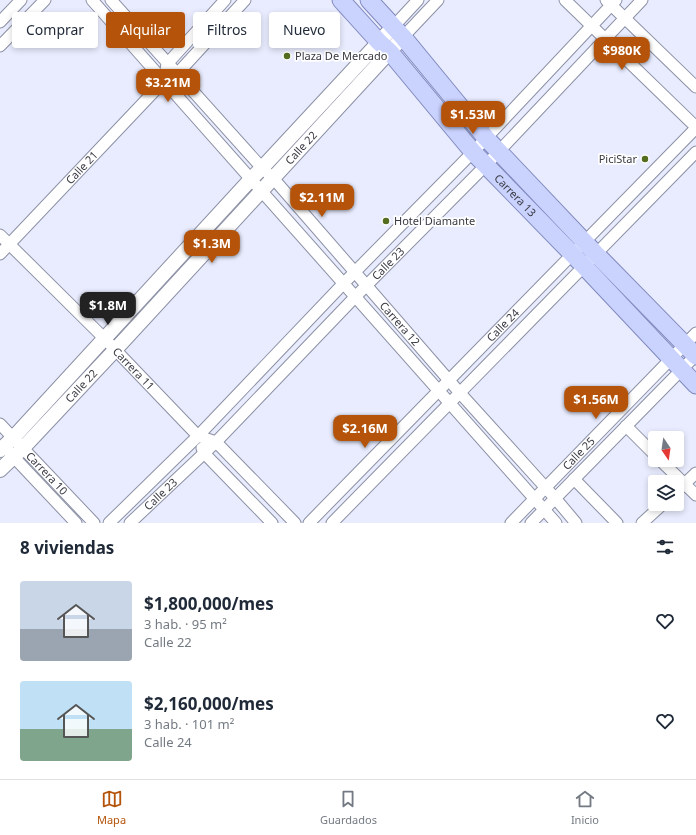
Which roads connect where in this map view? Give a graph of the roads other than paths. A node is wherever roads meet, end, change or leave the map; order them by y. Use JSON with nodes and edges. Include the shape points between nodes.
{"nodes":[{"id":1,"x":22,"y":0,"type":"edge"},
{"id":2,"x":45,"y":0,"type":"edge"},
{"id":3,"x":92,"y":0,"type":"edge"},
{"id":4,"x":111,"y":0,"type":"edge"},
{"id":5,"x":225,"y":0,"type":"edge"},
{"id":6,"x":245,"y":0,"type":"edge"},
{"id":7,"x":341,"y":0,"type":"edge"},
{"id":8,"x":369,"y":0,"type":"edge"},
{"id":9,"x":418,"y":0,"type":"edge"},
{"id":10,"x":438,"y":0,"type":"edge"},
{"id":11,"x":565,"y":0,"type":"edge"},
{"id":12,"x":642,"y":0,"type":"edge"},
{"id":13,"x":611,"y":2,"type":"edge"},
{"id":14,"x":625,"y":18,"type":"junction"},
{"id":15,"x":0,"y":22,"type":"edge"},
{"id":16,"x":592,"y":27,"type":"junction"},
{"id":17,"x":398,"y":32,"type":"junction"},
{"id":18,"x":606,"y":39,"type":"junction"},
{"id":19,"x":0,"y":46,"type":"edge"},
{"id":20,"x":384,"y":47,"type":"junction"},
{"id":21,"x":167,"y":64,"type":"junction"},
{"id":22,"x":177,"y":74,"type":"junction"},
{"id":23,"x":164,"y":81,"type":"junction"},
{"id":24,"x":696,"y":87,"type":"edge"},
{"id":25,"x":696,"y":127,"type":"edge"},
{"id":26,"x":486,"y":138,"type":"junction"},
{"id":27,"x":499,"y":151,"type":"junction"},
{"id":28,"x":473,"y":152,"type":"junction"},
{"id":29,"x":696,"y":152,"type":"edge"},
{"id":30,"x":486,"y":165,"type":"junction"},
{"id":31,"x":262,"y":168,"type":"junction"},
{"id":32,"x":273,"y":178,"type":"junction"},
{"id":33,"x":251,"y":179,"type":"junction"},
{"id":34,"x":262,"y":190,"type":"junction"},
{"id":35,"x":0,"y":235,"type":"edge"},
{"id":36,"x":585,"y":241,"type":"junction"},
{"id":37,"x":9,"y":244,"type":"junction"},
{"id":38,"x":0,"y":254,"type":"edge"},
{"id":39,"x":572,"y":254,"type":"junction"},
{"id":40,"x":596,"y":254,"type":"junction"},
{"id":41,"x":584,"y":266,"type":"junction"},
{"id":42,"x":355,"y":273,"type":"junction"},
{"id":43,"x":343,"y":284,"type":"junction"},
{"id":44,"x":366,"y":285,"type":"junction"},
{"id":45,"x":355,"y":297,"type":"junction"},
{"id":46,"x":105,"y":339,"type":"junction"},
{"id":47,"x":694,"y":349,"type":"edge"},
{"id":48,"x":115,"y":350,"type":"junction"},
{"id":49,"x":677,"y":364,"type":"junction"},
{"id":50,"x":448,"y":380,"type":"junction"},
{"id":51,"x":696,"y":385,"type":"edge"},
{"id":52,"x":438,"y":390,"type":"junction"},
{"id":53,"x":460,"y":393,"type":"junction"},
{"id":54,"x":450,"y":402,"type":"junction"},
{"id":55,"x":0,"y":424,"type":"edge"},
{"id":56,"x":626,"y":426,"type":"junction"},
{"id":57,"x":198,"y":436,"type":"junction"},
{"id":58,"x":216,"y":442,"type":"junction"},
{"id":59,"x":4,"y":444,"type":"edge"},
{"id":60,"x":648,"y":448,"type":"edge"},
{"id":61,"x":19,"y":453,"type":"junction"},
{"id":62,"x":204,"y":453,"type":"junction"},
{"id":63,"x":0,"y":470,"type":"edge"},
{"id":64,"x":696,"y":473,"type":"edge"},
{"id":65,"x":574,"y":479,"type":"junction"},
{"id":66,"x":684,"y":485,"type":"edge"},
{"id":67,"x":546,"y":487,"type":"junction"},
{"id":68,"x":684,"y":489,"type":"edge"},
{"id":69,"x":696,"y":495,"type":"edge"},
{"id":70,"x":535,"y":498,"type":"junction"},
{"id":71,"x":555,"y":498,"type":"junction"},
{"id":72,"x":545,"y":509,"type":"junction"},
{"id":73,"x":655,"y":511,"type":"edge"},
{"id":74,"x":76,"y":523,"type":"edge"},
{"id":75,"x":94,"y":523,"type":"edge"},
{"id":76,"x":109,"y":523,"type":"edge"},
{"id":77,"x":130,"y":523,"type":"edge"},
{"id":78,"x":272,"y":523,"type":"edge"},
{"id":79,"x":295,"y":523,"type":"edge"},
{"id":80,"x":309,"y":523,"type":"edge"},
{"id":81,"x":332,"y":523,"type":"edge"},
{"id":82,"x":511,"y":523,"type":"edge"},
{"id":83,"x":531,"y":523,"type":"edge"},
{"id":84,"x":556,"y":523,"type":"edge"},
{"id":85,"x":576,"y":523,"type":"edge"},
{"id":86,"x":617,"y":523,"type":"edge"},
{"id":87,"x":642,"y":523,"type":"edge"}],
"edges":[{"from":1,"to":15,"type":"street"},
{"from":2,"to":19,"type":"street"},
{"from":3,"to":23,"type":"street","name":"Carrera 12"},
{"from":4,"to":21,"type":"street","name":"Carrera 12"},
{"from":5,"to":21,"type":"street"},
{"from":6,"to":22,"type":"street","name":"Calle 21"},
{"from":7,"to":20,"type":"main road","name":"Carrera 13"},
{"from":8,"to":17,"type":"main road","name":"Carrera 13"},
{"from":9,"to":17,"type":"street","name":"Calle 22"},
{"from":10,"to":17,"type":"street","name":"Calle 22"},
{"from":11,"to":16,"type":"street"},
{"from":12,"to":14,"type":"street","name":"Calle 23"},
{"from":13,"to":14,"type":"street"},
{"from":13,"to":16,"type":"street","name":"Calle 23"},
{"from":14,"to":18,"type":"street","name":"Calle 23"},
{"from":14,"to":24,"type":"street"},
{"from":16,"to":18,"type":"street"},
{"from":16,"to":26,"type":"street","name":"Calle 23"},
{"from":17,"to":20,"type":"street","name":"Calle 22"},
{"from":17,"to":26,"type":"main road","name":"Carrera 13"},
{"from":18,"to":25,"type":"street"},
{"from":18,"to":27,"type":"street","name":"Calle 23"},
{"from":20,"to":28,"type":"main road","name":"Carrera 13"},
{"from":20,"to":31,"type":"street","name":"Calle 22"},
{"from":20,"to":32,"type":"street","name":"Calle 22"},
{"from":21,"to":22,"type":"street","name":"Carrera 12"},
{"from":21,"to":23,"type":"street"},
{"from":22,"to":23,"type":"street","name":"Calle 21"},
{"from":22,"to":31,"type":"street","name":"Carrera 12"},
{"from":23,"to":33,"type":"street","name":"Carrera 12"},
{"from":23,"to":37,"type":"street","name":"Calle 21"},
{"from":25,"to":36,"type":"street","name":"Calle 24"},
{"from":26,"to":27,"type":"main road","name":"Carrera 13"},
{"from":26,"to":28,"type":"street","name":"Calle 23"},
{"from":27,"to":30,"type":"street","name":"Calle 23"},
{"from":27,"to":36,"type":"main road","name":"Carrera 13"},
{"from":28,"to":30,"type":"main road","name":"Carrera 13"},
{"from":28,"to":42,"type":"street","name":"Calle 23"},
{"from":29,"to":40,"type":"street","name":"Calle 24"},
{"from":30,"to":39,"type":"main road","name":"Carrera 13"},
{"from":30,"to":44,"type":"street","name":"Calle 23"},
{"from":31,"to":32,"type":"street","name":"Carrera 12"},
{"from":31,"to":33,"type":"street","name":"Calle 22"},
{"from":32,"to":34,"type":"street","name":"Calle 22"},
{"from":32,"to":42,"type":"street","name":"Carrera 12"},
{"from":33,"to":34,"type":"street","name":"Carrera 12"},
{"from":33,"to":46,"type":"street","name":"Calle 22"},
{"from":34,"to":43,"type":"street","name":"Carrera 12"},
{"from":34,"to":48,"type":"street","name":"Calle 22"},
{"from":35,"to":37,"type":"street","name":"Carrera 11"},
{"from":36,"to":39,"type":"street","name":"Calle 24"},
{"from":36,"to":40,"type":"main road","name":"Carrera 13"},
{"from":37,"to":38,"type":"street","name":"Calle 21"},
{"from":37,"to":46,"type":"street","name":"Carrera 11"},
{"from":39,"to":41,"type":"main road","name":"Carrera 13"},
{"from":39,"to":50,"type":"street","name":"Calle 24"},
{"from":40,"to":41,"type":"street","name":"Calle 24"},
{"from":40,"to":47,"type":"main road","name":"Carrera 13"},
{"from":41,"to":49,"type":"main road","name":"Carrera 13"},
{"from":41,"to":53,"type":"street","name":"Calle 24"},
{"from":42,"to":43,"type":"street","name":"Calle 23"},
{"from":42,"to":44,"type":"street","name":"Carrera 12"},
{"from":43,"to":45,"type":"street","name":"Carrera 12"},
{"from":43,"to":57,"type":"street","name":"Calle 23"},
{"from":44,"to":45,"type":"street","name":"Calle 23"},
{"from":44,"to":50,"type":"street","name":"Carrera 12"},
{"from":45,"to":52,"type":"street","name":"Carrera 12"},
{"from":45,"to":58,"type":"street","name":"Calle 23"},
{"from":46,"to":48,"type":"street","name":"Carrera 11"},
{"from":46,"to":59,"type":"street","name":"Calle 22"},
{"from":47,"to":49,"type":"street","name":"Calle 25"},
{"from":47,"to":49,"type":"street","name":"Calle 25"},
{"from":48,"to":57,"type":"street","name":"Carrera 11"},
{"from":48,"to":61,"type":"street","name":"Calle 22"},
{"from":49,"to":51,"type":"main road","name":"Carrera 13"},
{"from":49,"to":56,"type":"street","name":"Calle 25"},
{"from":49,"to":67,"type":"street","name":"Calle 25"},
{"from":50,"to":52,"type":"street","name":"Calle 24"},
{"from":50,"to":53,"type":"street","name":"Carrera 12"},
{"from":52,"to":54,"type":"street","name":"Carrera 12"},
{"from":52,"to":80,"type":"street","name":"Calle 24"},
{"from":53,"to":54,"type":"street","name":"Calle 24"},
{"from":53,"to":67,"type":"street","name":"Carrera 12"},
{"from":54,"to":70,"type":"street","name":"Carrera 12"},
{"from":54,"to":81,"type":"street","name":"Calle 24"},
{"from":55,"to":59,"type":"street","name":"Carrera 10"},
{"from":56,"to":60,"type":"street"},
{"from":56,"to":65,"type":"street","name":"Calle 25"},
{"from":57,"to":58,"type":"street","name":"Carrera 11"},
{"from":57,"to":62,"type":"street","name":"Carrera 11"},
{"from":57,"to":76,"type":"street","name":"Calle 23"},
{"from":58,"to":62,"type":"street","name":"Calle 23"},
{"from":58,"to":79,"type":"street","name":"Carrera 11"},
{"from":59,"to":61,"type":"street","name":"Carrera 10"},
{"from":61,"to":63,"type":"street","name":"Calle 22"},
{"from":61,"to":74,"type":"street","name":"Carrera 10"},
{"from":61,"to":75,"type":"street","name":"Carrera 10"},
{"from":62,"to":77,"type":"street","name":"Calle 23"},
{"from":62,"to":78,"type":"street","name":"Carrera 11"},
{"from":64,"to":66,"type":"street"},
{"from":65,"to":71,"type":"street","name":"Calle 25"},
{"from":65,"to":86,"type":"street"},
{"from":67,"to":70,"type":"street","name":"Calle 25"},
{"from":67,"to":71,"type":"street","name":"Carrera 12"},
{"from":68,"to":69,"type":"street"},
{"from":70,"to":72,"type":"street","name":"Carrera 12"},
{"from":70,"to":82,"type":"street","name":"Calle 25"},
{"from":71,"to":72,"type":"street","name":"Calle 25"},
{"from":71,"to":85,"type":"street","name":"Carrera 12"},
{"from":72,"to":83,"type":"street","name":"Calle 25"},
{"from":72,"to":84,"type":"street","name":"Carrera 12"},
{"from":73,"to":87,"type":"street"}]}
